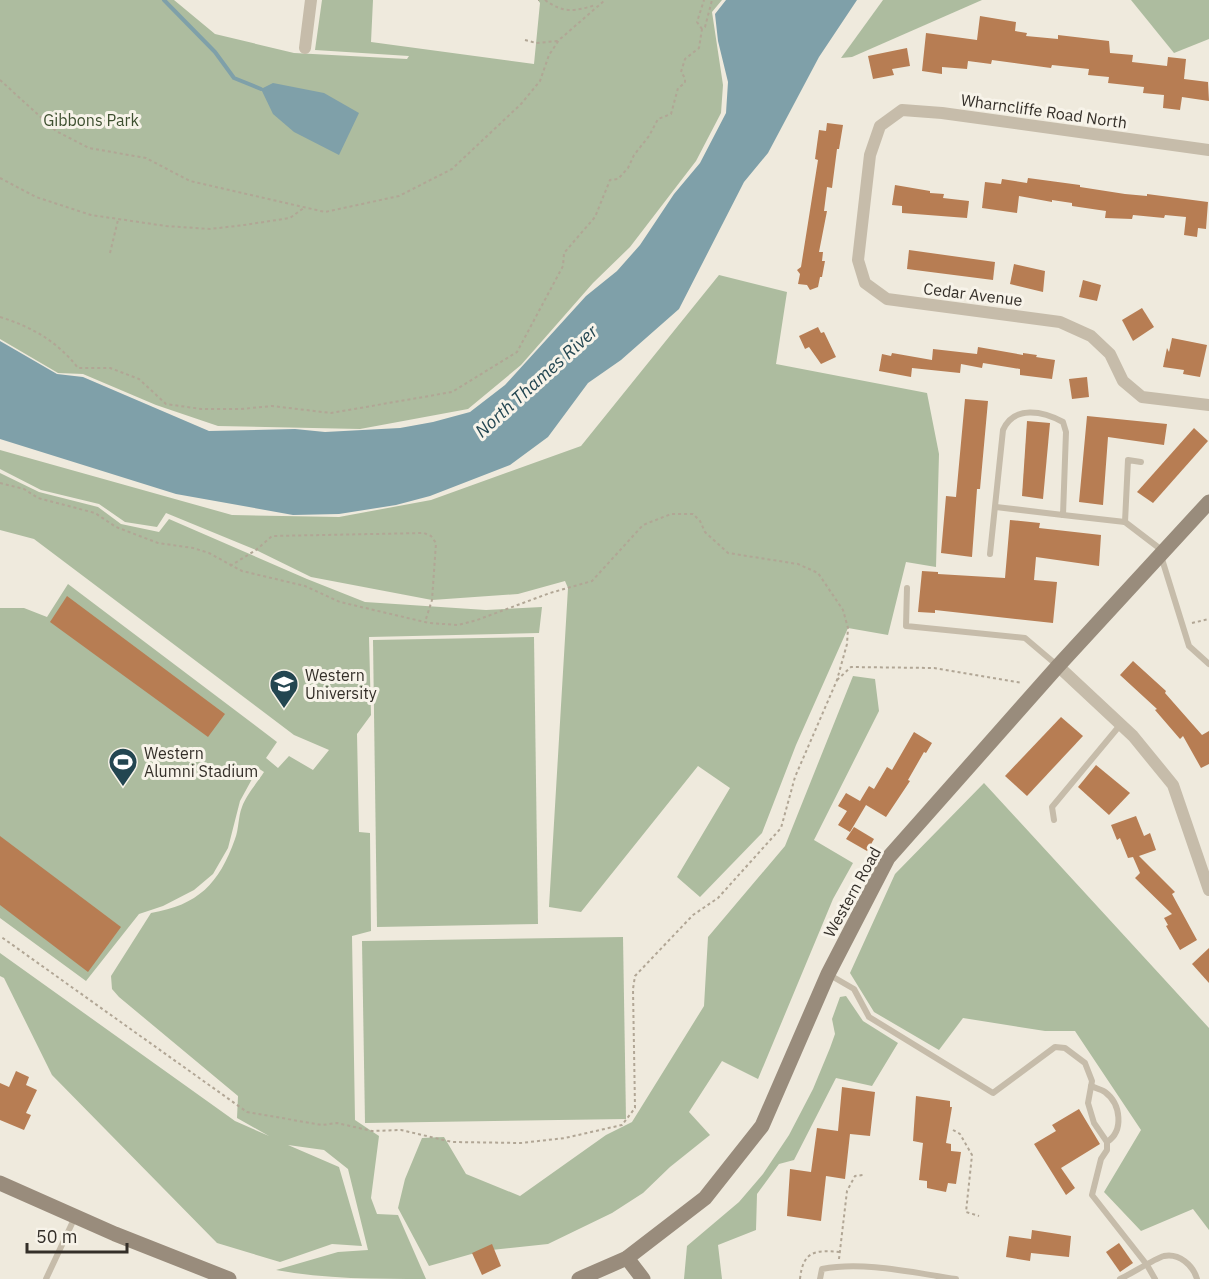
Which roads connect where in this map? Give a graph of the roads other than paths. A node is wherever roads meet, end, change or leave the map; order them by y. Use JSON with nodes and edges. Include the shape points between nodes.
{"nodes":[{"id":1,"x":311,"y":0,"type":"edge"},
{"id":2,"x":305,"y":48,"type":"dead end"},
{"id":3,"x":880,"y":126,"type":"joint"},
{"id":4,"x":1209,"y":150,"type":"edge"},
{"id":5,"x":1209,"y":405,"type":"edge"},
{"id":6,"x":1141,"y":462,"type":"dead end"},
{"id":7,"x":1209,"y":502,"type":"edge"},
{"id":8,"x":996,"y":507,"type":"junction"},
{"id":9,"x":1063,"y":515,"type":"junction"},
{"id":10,"x":1125,"y":522,"type":"junction"},
{"id":11,"x":990,"y":554,"type":"dead end"},
{"id":12,"x":1162,"y":554,"type":"junction"},
{"id":13,"x":907,"y":588,"type":"dead end"},
{"id":14,"x":1209,"y":664,"type":"edge"},
{"id":15,"x":1058,"y":666,"type":"junction"},
{"id":16,"x":1121,"y":724,"type":"junction"},
{"id":17,"x":1054,"y":820,"type":"dead end"},
{"id":18,"x":1209,"y":891,"type":"edge"},
{"id":19,"x":828,"y":974,"type":"junction"},
{"id":20,"x":1091,"y":1086,"type":"junction"},
{"id":21,"x":1107,"y":1142,"type":"junction"},
{"id":22,"x":0,"y":1183,"type":"edge"},
{"id":23,"x":75,"y":1216,"type":"junction"},
{"id":24,"x":627,"y":1258,"type":"junction"},
{"id":25,"x":1147,"y":1265,"type":"junction"},
{"id":26,"x":46,"y":1279,"type":"edge"},
{"id":27,"x":229,"y":1279,"type":"edge"},
{"id":28,"x":579,"y":1279,"type":"edge"},
{"id":29,"x":643,"y":1279,"type":"edge"},
{"id":30,"x":820,"y":1279,"type":"edge"},
{"id":31,"x":956,"y":1279,"type":"edge"},
{"id":32,"x":1120,"y":1279,"type":"edge"},
{"id":33,"x":1155,"y":1279,"type":"edge"},
{"id":34,"x":1197,"y":1279,"type":"edge"}],
"edges":[{"from":1,"to":2,"type":"street"},
{"from":3,"to":4,"type":"street","name":"Wharncliffe Road North","via":[[902,110]]},
{"from":3,"to":5,"type":"street","name":"Cedar Avenue","via":[[870,155],[858,260],[865,283],[887,299],[1060,322],[1091,336],[1110,354],[1123,381],[1142,398]]},
{"from":6,"to":10,"type":"lane","via":[[1128,460]]},
{"from":7,"to":12,"type":"main road","name":"Western Road"},
{"from":8,"to":9,"type":"lane"},
{"from":8,"to":9,"type":"lane","via":[[1003,430],[1006,422],[1026,412],[1053,416],[1063,422]]},
{"from":8,"to":11,"type":"lane"},
{"from":9,"to":10,"type":"lane"},
{"from":10,"to":12,"type":"lane"},
{"from":12,"to":14,"type":"lane","via":[[1189,645]]},
{"from":12,"to":15,"type":"main road","name":"Western Road"},
{"from":13,"to":15,"type":"lane","via":[[906,626],[1025,638]]},
{"from":15,"to":16,"type":"street"},
{"from":15,"to":19,"type":"main road","name":"Western Road","via":[[888,858]]},
{"from":16,"to":17,"type":"lane","via":[[1052,807]]},
{"from":16,"to":18,"type":"street","via":[[1173,785]]},
{"from":19,"to":20,"type":"lane","via":[[854,989],[870,1017],[993,1093],[1055,1047],[1065,1048],[1085,1063]]},
{"from":19,"to":24,"type":"main road","name":"Western Road","via":[[762,1126],[705,1197]]},
{"from":20,"to":21,"type":"lane","via":[[1088,1103]]},
{"from":20,"to":21,"type":"lane","via":[[1106,1092],[1115,1106],[1120,1124]]},
{"from":21,"to":25,"type":"lane","via":[[1092,1195]]},
{"from":22,"to":23,"type":"main road"},
{"from":23,"to":26,"type":"lane"},
{"from":23,"to":27,"type":"main road"},
{"from":24,"to":28,"type":"main road","name":"Western Road"},
{"from":24,"to":29,"type":"main road"},
{"from":25,"to":32,"type":"lane"},
{"from":25,"to":33,"type":"lane"},
{"from":25,"to":34,"type":"lane","via":[[1164,1256],[1181,1258],[1194,1270]]},
{"from":30,"to":31,"type":"lane","via":[[822,1269],[838,1266]]}]}
